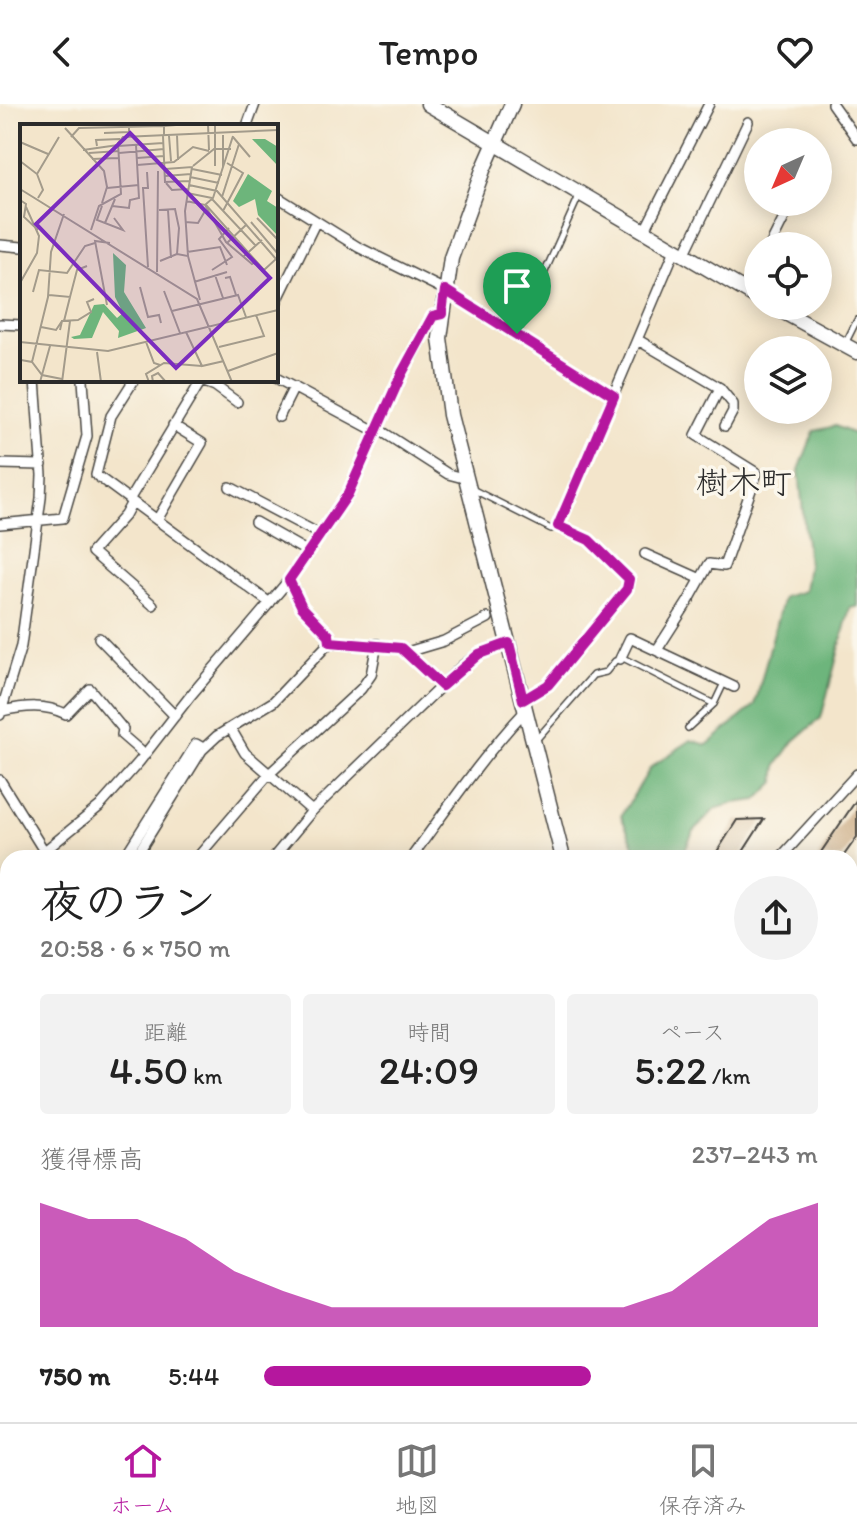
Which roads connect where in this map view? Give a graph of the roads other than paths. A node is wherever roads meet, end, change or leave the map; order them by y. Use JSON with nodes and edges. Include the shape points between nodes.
{"nodes":[{"id":1,"x":255,"y":104,"type":"edge"},
{"id":2,"x":428,"y":104,"type":"edge"},
{"id":3,"x":512,"y":104,"type":"edge"},
{"id":4,"x":709,"y":104,"type":"edge"},
{"id":5,"x":832,"y":104,"type":"edge"},
{"id":6,"x":748,"y":122,"type":"dead end"},
{"id":7,"x":248,"y":124,"type":"edge"},
{"id":8,"x":857,"y":139,"type":"edge"},
{"id":9,"x":495,"y":142,"type":"junction"},
{"id":10,"x":580,"y":194,"type":"junction"},
{"id":11,"x":278,"y":197,"type":"edge"},
{"id":12,"x":316,"y":221,"type":"junction"},
{"id":13,"x":644,"y":232,"type":"junction"},
{"id":14,"x":0,"y":245,"type":"edge"},
{"id":15,"x":20,"y":247,"type":"edge"},
{"id":16,"x":679,"y":252,"type":"junction"},
{"id":17,"x":744,"y":289,"type":"edge"},
{"id":18,"x":445,"y":290,"type":"junction"},
{"id":19,"x":278,"y":299,"type":"edge"},
{"id":20,"x":442,"y":314,"type":"junction"},
{"id":21,"x":799,"y":320,"type":"edge"},
{"id":22,"x":857,"y":320,"type":"edge"},
{"id":23,"x":0,"y":324,"type":"edge"},
{"id":24,"x":20,"y":325,"type":"edge"},
{"id":25,"x":517,"y":334,"type":"junction"},
{"id":26,"x":638,"y":340,"type":"junction"},
{"id":27,"x":850,"y":348,"type":"edge"},
{"id":28,"x":278,"y":379,"type":"edge"},
{"id":29,"x":35,"y":382,"type":"edge"},
{"id":30,"x":83,"y":382,"type":"edge"},
{"id":31,"x":133,"y":382,"type":"edge"},
{"id":32,"x":199,"y":382,"type":"edge"},
{"id":33,"x":205,"y":382,"type":"edge"},
{"id":34,"x":294,"y":387,"type":"junction"},
{"id":35,"x":720,"y":388,"type":"junction"},
{"id":36,"x":614,"y":396,"type":"junction"},
{"id":37,"x":237,"y":402,"type":"dead end"},
{"id":38,"x":279,"y":417,"type":"dead end"},
{"id":39,"x":173,"y":425,"type":"junction"},
{"id":40,"x":725,"y":426,"type":"dead end"},
{"id":41,"x":378,"y":431,"type":"junction"},
{"id":42,"x":0,"y":464,"type":"edge"},
{"id":43,"x":42,"y":465,"type":"junction"},
{"id":44,"x":468,"y":484,"type":"junction"},
{"id":45,"x":230,"y":487,"type":"dead end"},
{"id":46,"x":131,"y":501,"type":"junction"},
{"id":47,"x":38,"y":520,"type":"junction"},
{"id":48,"x":157,"y":520,"type":"junction"},
{"id":49,"x":255,"y":522,"type":"dead end"},
{"id":50,"x":0,"y":524,"type":"edge"},
{"id":51,"x":558,"y":526,"type":"junction"},
{"id":52,"x":321,"y":535,"type":"junction"},
{"id":53,"x":308,"y":552,"type":"junction"},
{"id":54,"x":645,"y":554,"type":"dead end"},
{"id":55,"x":701,"y":579,"type":"junction"},
{"id":56,"x":289,"y":580,"type":"junction"},
{"id":57,"x":270,"y":603,"type":"junction"},
{"id":58,"x":153,"y":605,"type":"dead end"},
{"id":59,"x":488,"y":618,"type":"dead end"},
{"id":60,"x":99,"y":638,"type":"dead end"},
{"id":61,"x":330,"y":642,"type":"junction"},
{"id":62,"x":509,"y":643,"type":"junction"},
{"id":63,"x":377,"y":644,"type":"junction"},
{"id":64,"x":657,"y":650,"type":"junction"},
{"id":65,"x":407,"y":652,"type":"junction"},
{"id":66,"x":620,"y":659,"type":"junction"},
{"id":67,"x":724,"y":682,"type":"junction"},
{"id":68,"x":442,"y":686,"type":"junction"},
{"id":69,"x":734,"y":687,"type":"dead end"},
{"id":70,"x":714,"y":704,"type":"junction"},
{"id":71,"x":524,"y":705,"type":"junction"},
{"id":72,"x":1,"y":713,"type":"edge"},
{"id":73,"x":175,"y":716,"type":"junction"},
{"id":74,"x":688,"y":728,"type":"dead end"},
{"id":75,"x":231,"y":729,"type":"junction"},
{"id":76,"x":534,"y":742,"type":"junction"},
{"id":77,"x":203,"y":748,"type":"junction"},
{"id":78,"x":145,"y":755,"type":"junction"},
{"id":79,"x":857,"y":774,"type":"edge"},
{"id":80,"x":268,"y":775,"type":"junction"},
{"id":81,"x":0,"y":780,"type":"edge"},
{"id":82,"x":312,"y":811,"type":"junction"},
{"id":83,"x":38,"y":850,"type":"edge"},
{"id":84,"x":45,"y":850,"type":"edge"},
{"id":85,"x":129,"y":850,"type":"edge"},
{"id":86,"x":140,"y":850,"type":"edge"},
{"id":87,"x":204,"y":850,"type":"edge"},
{"id":88,"x":280,"y":850,"type":"edge"},
{"id":89,"x":417,"y":850,"type":"edge"},
{"id":90,"x":561,"y":850,"type":"edge"},
{"id":91,"x":787,"y":850,"type":"edge"}],
"edges":[{"from":1,"to":7,"type":"street"},
{"from":2,"to":9,"type":"street"},
{"from":3,"to":9,"type":"street"},
{"from":4,"to":13,"type":"street"},
{"from":5,"to":8,"type":"street"},
{"from":6,"to":16,"type":"street"},
{"from":9,"to":10,"type":"street"},
{"from":9,"to":18,"type":"street","via":[[451,258]]},
{"from":10,"to":13,"type":"street"},
{"from":10,"to":25,"type":"lane"},
{"from":11,"to":12,"type":"street"},
{"from":12,"to":18,"type":"street"},
{"from":12,"to":19,"type":"street"},
{"from":13,"to":16,"type":"street"},
{"from":14,"to":15,"type":"street"},
{"from":16,"to":17,"type":"street"},
{"from":16,"to":26,"type":"street"},
{"from":18,"to":20,"type":"street"},
{"from":18,"to":25,"type":"street"},
{"from":20,"to":41,"type":"street","via":[[433,316],[418,342]]},
{"from":20,"to":44,"type":"street","via":[[450,415]]},
{"from":21,"to":27,"type":"street"},
{"from":22,"to":27,"type":"lane"},
{"from":23,"to":24,"type":"street"},
{"from":25,"to":36,"type":"street"},
{"from":26,"to":35,"type":"street"},
{"from":26,"to":36,"type":"street"},
{"from":28,"to":34,"type":"street"},
{"from":29,"to":43,"type":"street"},
{"from":30,"to":47,"type":"street","via":[[87,436],[63,518]]},
{"from":31,"to":46,"type":"street","via":[[111,416],[96,475]]},
{"from":32,"to":39,"type":"street"},
{"from":33,"to":37,"type":"street"},
{"from":34,"to":38,"type":"street"},
{"from":34,"to":41,"type":"street"},
{"from":35,"to":40,"type":"street","via":[[733,404]]},
{"from":35,"to":55,"type":"street","via":[[696,435],[757,473],[724,566],[709,564]]},
{"from":36,"to":51,"type":"street"},
{"from":39,"to":46,"type":"street"},
{"from":39,"to":48,"type":"street","via":[[202,443]]},
{"from":41,"to":44,"type":"street"},
{"from":41,"to":52,"type":"street"},
{"from":42,"to":43,"type":"street"},
{"from":43,"to":47,"type":"street"},
{"from":44,"to":51,"type":"lane","via":[[551,529]]},
{"from":44,"to":62,"type":"street"},
{"from":45,"to":52,"type":"street"},
{"from":46,"to":48,"type":"street"},
{"from":46,"to":58,"type":"street","via":[[92,552]]},
{"from":47,"to":50,"type":"street"},
{"from":47,"to":72,"type":"street","via":[[21,646]]},
{"from":48,"to":57,"type":"street"},
{"from":49,"to":53,"type":"street"},
{"from":51,"to":71,"type":"lane","via":[[589,540],[629,579],[627,589],[548,685]]},
{"from":52,"to":53,"type":"street"},
{"from":53,"to":56,"type":"street"},
{"from":54,"to":55,"type":"street"},
{"from":55,"to":64,"type":"street"},
{"from":56,"to":57,"type":"street"},
{"from":56,"to":61,"type":"street","via":[[302,607]]},
{"from":57,"to":73,"type":"street"},
{"from":59,"to":65,"type":"street","via":[[444,641]]},
{"from":60,"to":73,"type":"street"},
{"from":61,"to":63,"type":"street"},
{"from":61,"to":75,"type":"street","via":[[273,702]]},
{"from":62,"to":68,"type":"street","via":[[479,654]]},
{"from":62,"to":71,"type":"street"},
{"from":63,"to":65,"type":"street"},
{"from":63,"to":80,"type":"street","via":[[371,675],[361,689]]},
{"from":64,"to":66,"type":"street","via":[[630,638]]},
{"from":64,"to":67,"type":"street"},
{"from":65,"to":68,"type":"street"},
{"from":66,"to":70,"type":"lane"},
{"from":66,"to":76,"type":"lane","via":[[606,672],[593,675]]},
{"from":67,"to":69,"type":"street"},
{"from":67,"to":70,"type":"lane"},
{"from":68,"to":82,"type":"street"},
{"from":70,"to":74,"type":"lane"},
{"from":71,"to":76,"type":"street"},
{"from":71,"to":89,"type":"street"},
{"from":72,"to":78,"type":"street","via":[[26,706],[66,714],[90,689],[123,729],[122,735]]},
{"from":73,"to":78,"type":"street"},
{"from":75,"to":77,"type":"street"},
{"from":75,"to":80,"type":"street","via":[[245,753]]},
{"from":76,"to":90,"type":"street"},
{"from":77,"to":85,"type":"street","via":[[196,744],[185,759]]},
{"from":77,"to":86,"type":"street"},
{"from":78,"to":84,"type":"street","via":[[100,806]]},
{"from":79,"to":91,"type":"street"},
{"from":80,"to":82,"type":"street"},
{"from":80,"to":87,"type":"street"},
{"from":81,"to":83,"type":"street"},
{"from":82,"to":88,"type":"street"}]}
